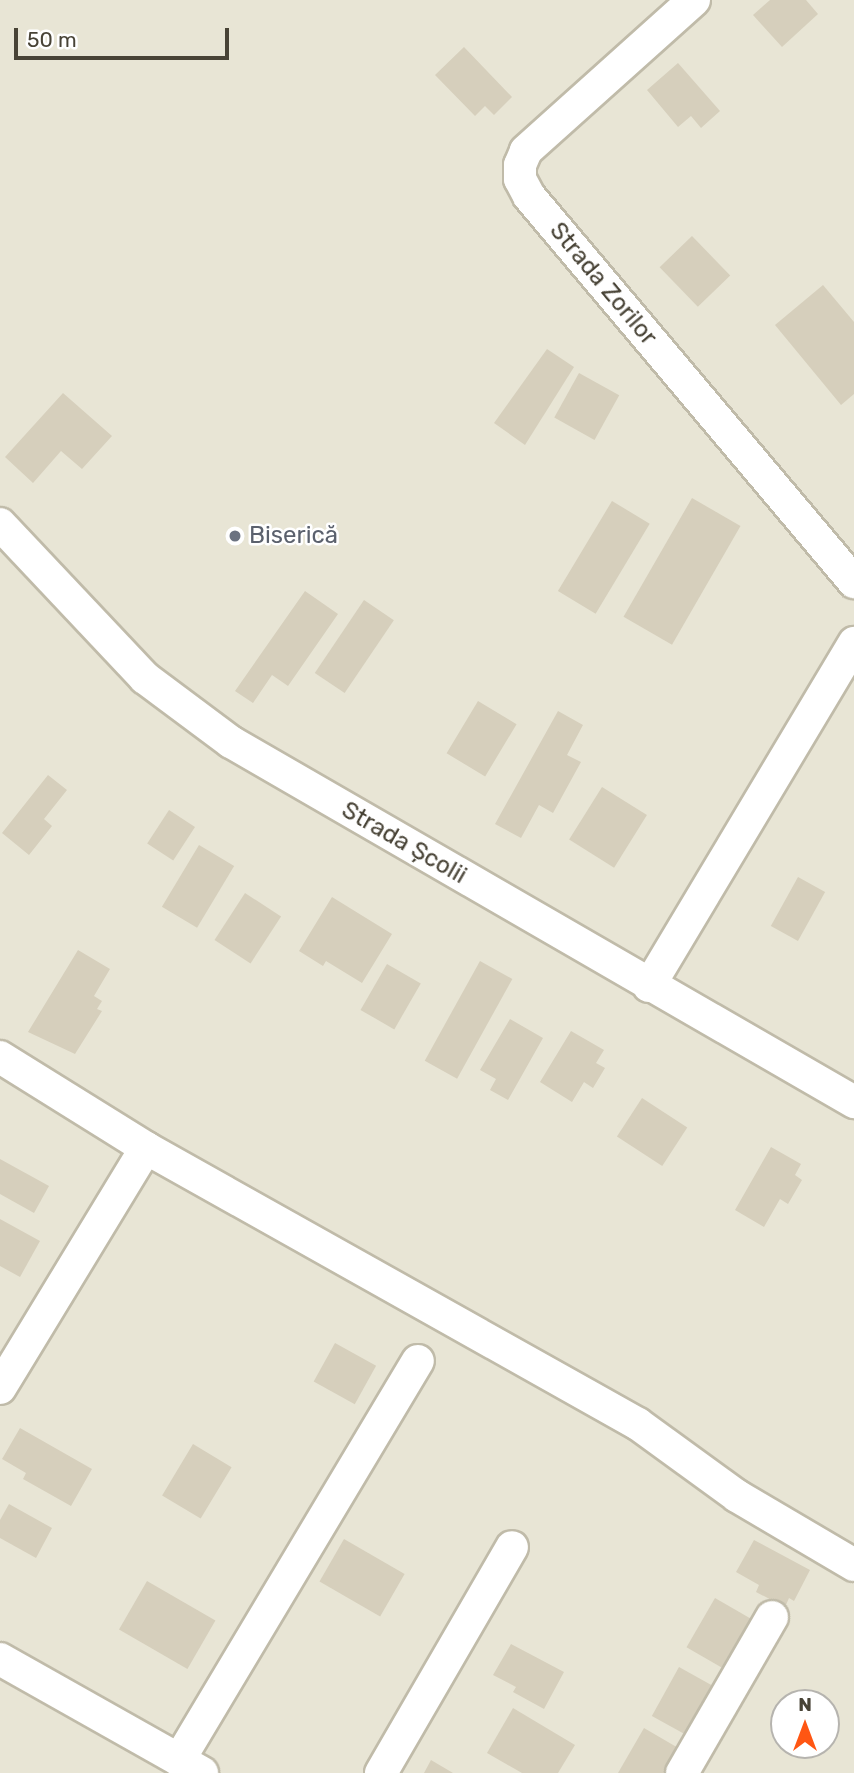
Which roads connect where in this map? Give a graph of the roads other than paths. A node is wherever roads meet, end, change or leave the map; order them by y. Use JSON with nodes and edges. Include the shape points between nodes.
{"nodes":[{"id":1,"x":694,"y":0,"type":"edge"},
{"id":2,"x":0,"y":524,"type":"edge"},
{"id":3,"x":854,"y":582,"type":"edge"},
{"id":4,"x":854,"y":643,"type":"edge"},
{"id":5,"x":649,"y":986,"type":"junction"},
{"id":6,"x":0,"y":1057,"type":"edge"},
{"id":7,"x":854,"y":1102,"type":"edge"},
{"id":8,"x":146,"y":1148,"type":"junction"},
{"id":9,"x":418,"y":1361,"type":"dead end"},
{"id":10,"x":0,"y":1388,"type":"edge"},
{"id":11,"x":512,"y":1546,"type":"dead end"},
{"id":12,"x":854,"y":1565,"type":"edge"},
{"id":13,"x":772,"y":1617,"type":"dead end"},
{"id":14,"x":0,"y":1659,"type":"edge"},
{"id":15,"x":191,"y":1766,"type":"edge"},
{"id":16,"x":381,"y":1773,"type":"edge"},
{"id":17,"x":682,"y":1773,"type":"edge"}],
"edges":[{"from":1,"to":3,"type":"street","name":"Strada Zorilor","via":[[526,151],[520,179],[538,207]]},
{"from":2,"to":5,"type":"street","name":"Strada Școlii","via":[[111,645],[184,709],[260,759]]},
{"from":4,"to":5,"type":"street"},
{"from":5,"to":7,"type":"street","name":"Strada Școlii"},
{"from":6,"to":8,"type":"street"},
{"from":8,"to":10,"type":"street"},
{"from":8,"to":12,"type":"street","via":[[638,1424],[737,1496]]},
{"from":9,"to":15,"type":"street"},
{"from":11,"to":16,"type":"street"},
{"from":13,"to":17,"type":"street"},
{"from":14,"to":15,"type":"street"}]}
